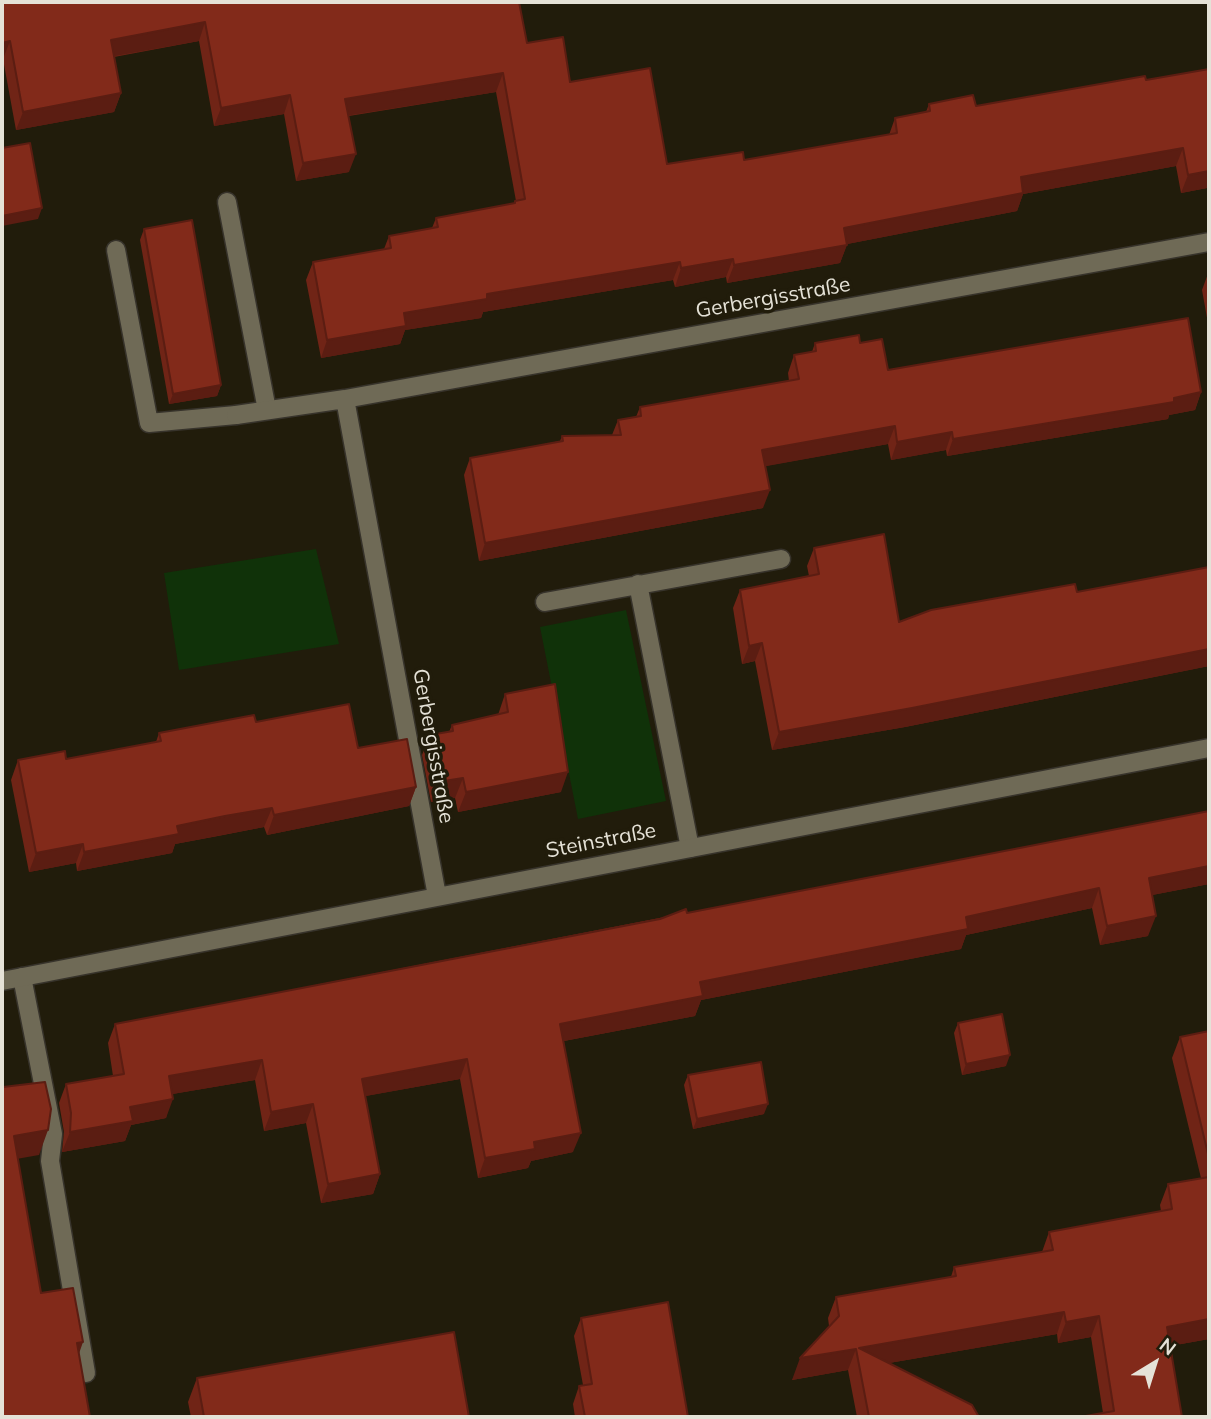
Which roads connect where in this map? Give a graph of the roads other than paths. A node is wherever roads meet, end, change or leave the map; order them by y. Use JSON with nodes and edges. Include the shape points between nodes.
{"nodes":[{"id":1,"x":227,"y":202,"type":"dead end"},
{"id":2,"x":1209,"y":242,"type":"edge"},
{"id":3,"x":116,"y":250,"type":"dead end"},
{"id":4,"x":345,"y":399,"type":"junction"},
{"id":5,"x":267,"y":410,"type":"junction"},
{"id":6,"x":781,"y":559,"type":"dead end"},
{"id":7,"x":638,"y":584,"type":"junction"},
{"id":8,"x":545,"y":601,"type":"dead end"},
{"id":9,"x":1209,"y":748,"type":"edge"},
{"id":10,"x":690,"y":848,"type":"junction"},
{"id":11,"x":438,"y":895,"type":"junction"},
{"id":12,"x":22,"y":977,"type":"junction"},
{"id":13,"x":2,"y":981,"type":"edge"},
{"id":14,"x":86,"y":1373,"type":"edge"}],
"edges":[{"from":1,"to":5,"type":"street"},
{"from":2,"to":4,"type":"street","name":"Gerbergisstraße"},
{"from":3,"to":5,"type":"street","name":"Gerbergisstraße","via":[[149,424]]},
{"from":4,"to":5,"type":"street","name":"Gerbergisstraße"},
{"from":4,"to":11,"type":"street","name":"Gerbergisstraße"},
{"from":6,"to":7,"type":"street"},
{"from":7,"to":8,"type":"street"},
{"from":7,"to":10,"type":"street"},
{"from":9,"to":10,"type":"street","name":"Steinstraße"},
{"from":10,"to":11,"type":"street","name":"Steinstraße"},
{"from":11,"to":12,"type":"street","name":"Steinstraße"},
{"from":12,"to":13,"type":"street","name":"Steinstraße"},
{"from":12,"to":14,"type":"street","via":[[53,1135],[50,1161]]}]}
